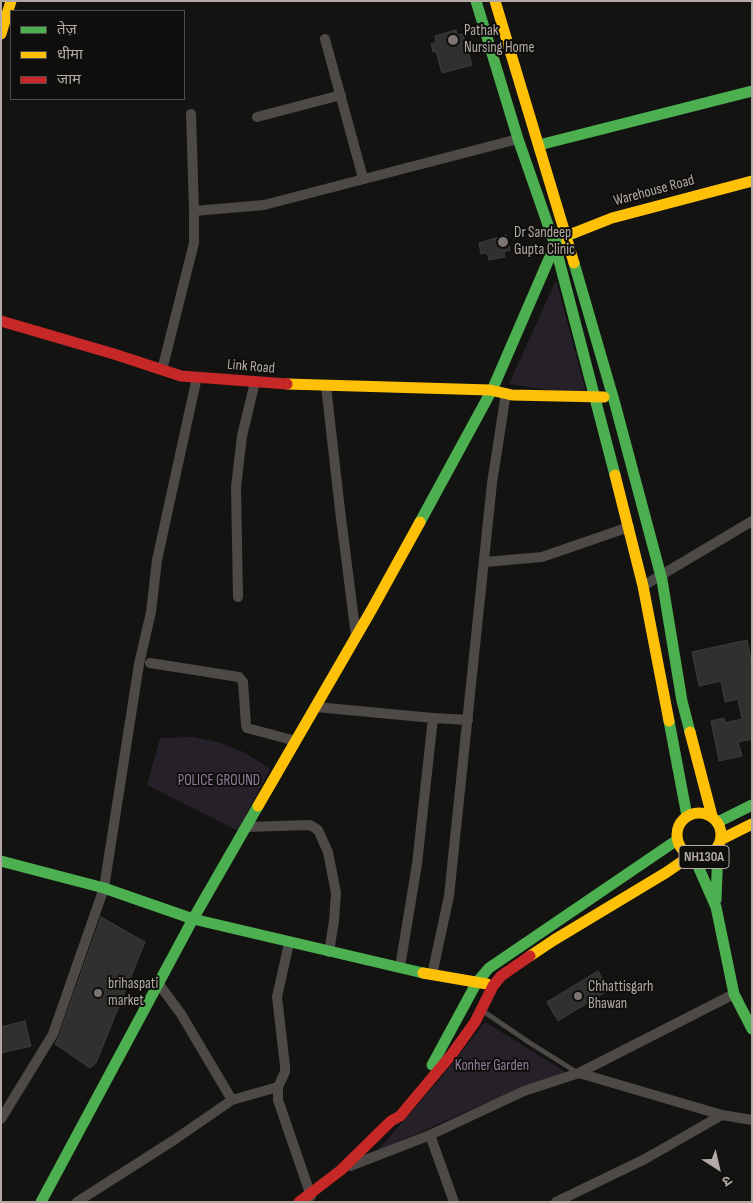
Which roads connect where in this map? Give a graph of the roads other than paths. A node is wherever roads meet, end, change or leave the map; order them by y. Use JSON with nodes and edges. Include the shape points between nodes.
{"nodes":[{"id":1,"x":11,"y":1,"type":"edge"},
{"id":2,"x":476,"y":1,"type":"edge"},
{"id":3,"x":495,"y":1,"type":"edge"},
{"id":4,"x":1,"y":34,"type":"edge"},
{"id":5,"x":325,"y":39,"type":"dead end"},
{"id":6,"x":752,"y":90,"type":"edge"},
{"id":7,"x":341,"y":95,"type":"junction"},
{"id":8,"x":191,"y":114,"type":"dead end"},
{"id":9,"x":257,"y":117,"type":"dead end"},
{"id":10,"x":518,"y":139,"type":"junction"},
{"id":11,"x":539,"y":145,"type":"junction"},
{"id":12,"x":363,"y":178,"type":"junction"},
{"id":13,"x":752,"y":181,"type":"edge"},
{"id":14,"x":194,"y":211,"type":"junction"},
{"id":15,"x":566,"y":236,"type":"junction"},
{"id":16,"x":554,"y":245,"type":"junction"},
{"id":17,"x":1,"y":321,"type":"edge"},
{"id":18,"x":162,"y":370,"type":"junction"},
{"id":19,"x":198,"y":378,"type":"junction"},
{"id":20,"x":255,"y":382,"type":"junction"},
{"id":21,"x":326,"y":386,"type":"junction"},
{"id":22,"x":490,"y":390,"type":"junction"},
{"id":23,"x":611,"y":392,"type":"junction"},
{"id":24,"x":506,"y":393,"type":"junction"},
{"id":25,"x":595,"y":394,"type":"junction"},
{"id":26,"x":752,"y":521,"type":"edge"},
{"id":27,"x":629,"y":527,"type":"junction"},
{"id":28,"x":485,"y":562,"type":"junction"},
{"id":29,"x":661,"y":576,"type":"junction"},
{"id":30,"x":643,"y":586,"type":"junction"},
{"id":31,"x":238,"y":597,"type":"dead end"},
{"id":32,"x":356,"y":636,"type":"junction"},
{"id":33,"x":150,"y":663,"type":"dead end"},
{"id":34,"x":316,"y":707,"type":"junction"},
{"id":35,"x":433,"y":718,"type":"junction"},
{"id":36,"x":468,"y":720,"type":"junction"},
{"id":37,"x":296,"y":741,"type":"junction"},
{"id":38,"x":752,"y":805,"type":"edge"},
{"id":39,"x":686,"y":816,"type":"junction"},
{"id":40,"x":715,"y":819,"type":"junction"},
{"id":41,"x":752,"y":824,"type":"edge"},
{"id":42,"x":246,"y":827,"type":"junction"},
{"id":43,"x":677,"y":840,"type":"junction"},
{"id":44,"x":720,"y":843,"type":"junction"},
{"id":45,"x":692,"y":856,"type":"junction"},
{"id":46,"x":1,"y":861,"type":"edge"},
{"id":47,"x":104,"y":888,"type":"junction"},
{"id":48,"x":716,"y":907,"type":"junction"},
{"id":49,"x":193,"y":919,"type":"junction"},
{"id":50,"x":289,"y":943,"type":"junction"},
{"id":51,"x":328,"y":952,"type":"junction"},
{"id":52,"x":400,"y":968,"type":"junction"},
{"id":53,"x":432,"y":975,"type":"junction"},
{"id":54,"x":477,"y":982,"type":"junction"},
{"id":55,"x":158,"y":983,"type":"junction"},
{"id":56,"x":492,"y":986,"type":"junction"},
{"id":57,"x":734,"y":994,"type":"junction"},
{"id":58,"x":481,"y":1010,"type":"junction"},
{"id":59,"x":752,"y":1029,"type":"edge"},
{"id":60,"x":579,"y":1073,"type":"junction"},
{"id":61,"x":278,"y":1087,"type":"junction"},
{"id":62,"x":232,"y":1100,"type":"junction"},
{"id":63,"x":722,"y":1115,"type":"junction"},
{"id":64,"x":1,"y":1119,"type":"edge"},
{"id":65,"x":752,"y":1120,"type":"edge"},
{"id":66,"x":391,"y":1121,"type":"junction"},
{"id":67,"x":430,"y":1135,"type":"junction"},
{"id":68,"x":341,"y":1170,"type":"junction"},
{"id":69,"x":312,"y":1197,"type":"edge"},
{"id":70,"x":41,"y":1202,"type":"edge"},
{"id":71,"x":77,"y":1202,"type":"edge"},
{"id":72,"x":299,"y":1202,"type":"edge"},
{"id":73,"x":454,"y":1202,"type":"edge"},
{"id":74,"x":556,"y":1202,"type":"edge"}],
"edges":[{"from":1,"to":4,"type":"main road"},
{"from":2,"to":10,"type":"main road"},
{"from":3,"to":11,"type":"main road"},
{"from":5,"to":7,"type":"street"},
{"from":6,"to":11,"type":"main road"},
{"from":7,"to":9,"type":"street"},
{"from":7,"to":12,"type":"street"},
{"from":8,"to":14,"type":"street"},
{"from":10,"to":12,"type":"street"},
{"from":10,"to":16,"type":"main road"},
{"from":11,"to":15,"type":"main road"},
{"from":12,"to":14,"type":"street","via":[[264,205]]},
{"from":13,"to":15,"type":"main road","name":"Warehouse Road","via":[[612,218]]},
{"from":14,"to":18,"type":"street","via":[[194,243]]},
{"from":15,"to":16,"type":"main road","name":"Warehouse Road"},
{"from":15,"to":23,"type":"main road"},
{"from":16,"to":22,"type":"main road"},
{"from":16,"to":25,"type":"main road"},
{"from":17,"to":18,"type":"main road","name":"Link Road"},
{"from":18,"to":19,"type":"main road","name":"Link Road"},
{"from":19,"to":20,"type":"main road","name":"Link Road"},
{"from":19,"to":47,"type":"street","via":[[157,560]]},
{"from":20,"to":21,"type":"main road","name":"Link Road"},
{"from":20,"to":31,"type":"street","via":[[242,436],[236,487]]},
{"from":21,"to":22,"type":"main road","name":"Link Road"},
{"from":21,"to":32,"type":"street"},
{"from":22,"to":24,"type":"main road","name":"Link Road"},
{"from":22,"to":32,"type":"main road"},
{"from":23,"to":25,"type":"main road","name":"Link Road"},
{"from":23,"to":29,"type":"main road"},
{"from":24,"to":25,"type":"main road","name":"Link Road"},
{"from":24,"to":28,"type":"street","via":[[492,483]]},
{"from":25,"to":27,"type":"main road"},
{"from":26,"to":29,"type":"street"},
{"from":27,"to":28,"type":"street","via":[[542,557]]},
{"from":27,"to":30,"type":"main road"},
{"from":28,"to":36,"type":"street"},
{"from":29,"to":30,"type":"street"},
{"from":29,"to":40,"type":"main road","via":[[682,701]]},
{"from":30,"to":39,"type":"main road"},
{"from":32,"to":34,"type":"main road"},
{"from":33,"to":37,"type":"street","via":[[239,677],[243,682],[248,728]]},
{"from":34,"to":35,"type":"street"},
{"from":34,"to":37,"type":"main road"},
{"from":35,"to":36,"type":"street"},
{"from":35,"to":52,"type":"street","via":[[417,864]]},
{"from":36,"to":53,"type":"street","via":[[449,896]]},
{"from":37,"to":42,"type":"main road"},
{"from":38,"to":40,"type":"main road"},
{"from":39,"to":40,"type":"main road","via":[[704,813]]},
{"from":39,"to":43,"type":"main road","number":"NH130A","via":[[677,831]]},
{"from":40,"to":44,"type":"main road","number":"NH130A","via":[[721,830]]},
{"from":41,"to":44,"type":"main road","number":"NH130A"},
{"from":42,"to":49,"type":"main road"},
{"from":42,"to":51,"type":"street","via":[[310,825],[318,830],[328,852],[336,893]]},
{"from":43,"to":45,"type":"main road","number":"NH130A","via":[[682,849]]},
{"from":43,"to":54,"type":"main road","via":[[506,954]]},
{"from":44,"to":45,"type":"main road","number":"NH130A","via":[[713,853],[704,857]]},
{"from":44,"to":48,"type":"main road","number":"NH130A"},
{"from":45,"to":48,"type":"main road","number":"NH130A"},
{"from":45,"to":56,"type":"main road","via":[[517,965]]},
{"from":46,"to":47,"type":"main road"},
{"from":47,"to":49,"type":"main road"},
{"from":47,"to":64,"type":"street","via":[[53,1034]]},
{"from":48,"to":57,"type":"main road","number":"NH130A"},
{"from":49,"to":50,"type":"main road"},
{"from":49,"to":55,"type":"main road"},
{"from":50,"to":51,"type":"main road"},
{"from":50,"to":61,"type":"street","via":[[277,997],[285,1066]]},
{"from":51,"to":52,"type":"main road"},
{"from":52,"to":53,"type":"main road"},
{"from":53,"to":54,"type":"main road"},
{"from":54,"to":56,"type":"main road"},
{"from":54,"to":66,"type":"main road","via":[[436,1059]]},
{"from":55,"to":62,"type":"street","via":[[181,1014]]},
{"from":55,"to":70,"type":"main road"},
{"from":56,"to":58,"type":"main road"},
{"from":57,"to":59,"type":"main road","number":"NH130A"},
{"from":57,"to":60,"type":"street"},
{"from":58,"to":60,"type":"lane"},
{"from":58,"to":66,"type":"main road","via":[[452,1054],[400,1116]]},
{"from":60,"to":63,"type":"street"},
{"from":60,"to":67,"type":"street","via":[[524,1091]]},
{"from":61,"to":62,"type":"street"},
{"from":61,"to":69,"type":"street","via":[[279,1107]]},
{"from":62,"to":71,"type":"street"},
{"from":63,"to":65,"type":"street"},
{"from":63,"to":74,"type":"street","via":[[645,1159]]},
{"from":66,"to":68,"type":"main road"},
{"from":67,"to":68,"type":"street"},
{"from":67,"to":73,"type":"street"},
{"from":68,"to":69,"type":"main road"},
{"from":69,"to":72,"type":"main road"}]}
